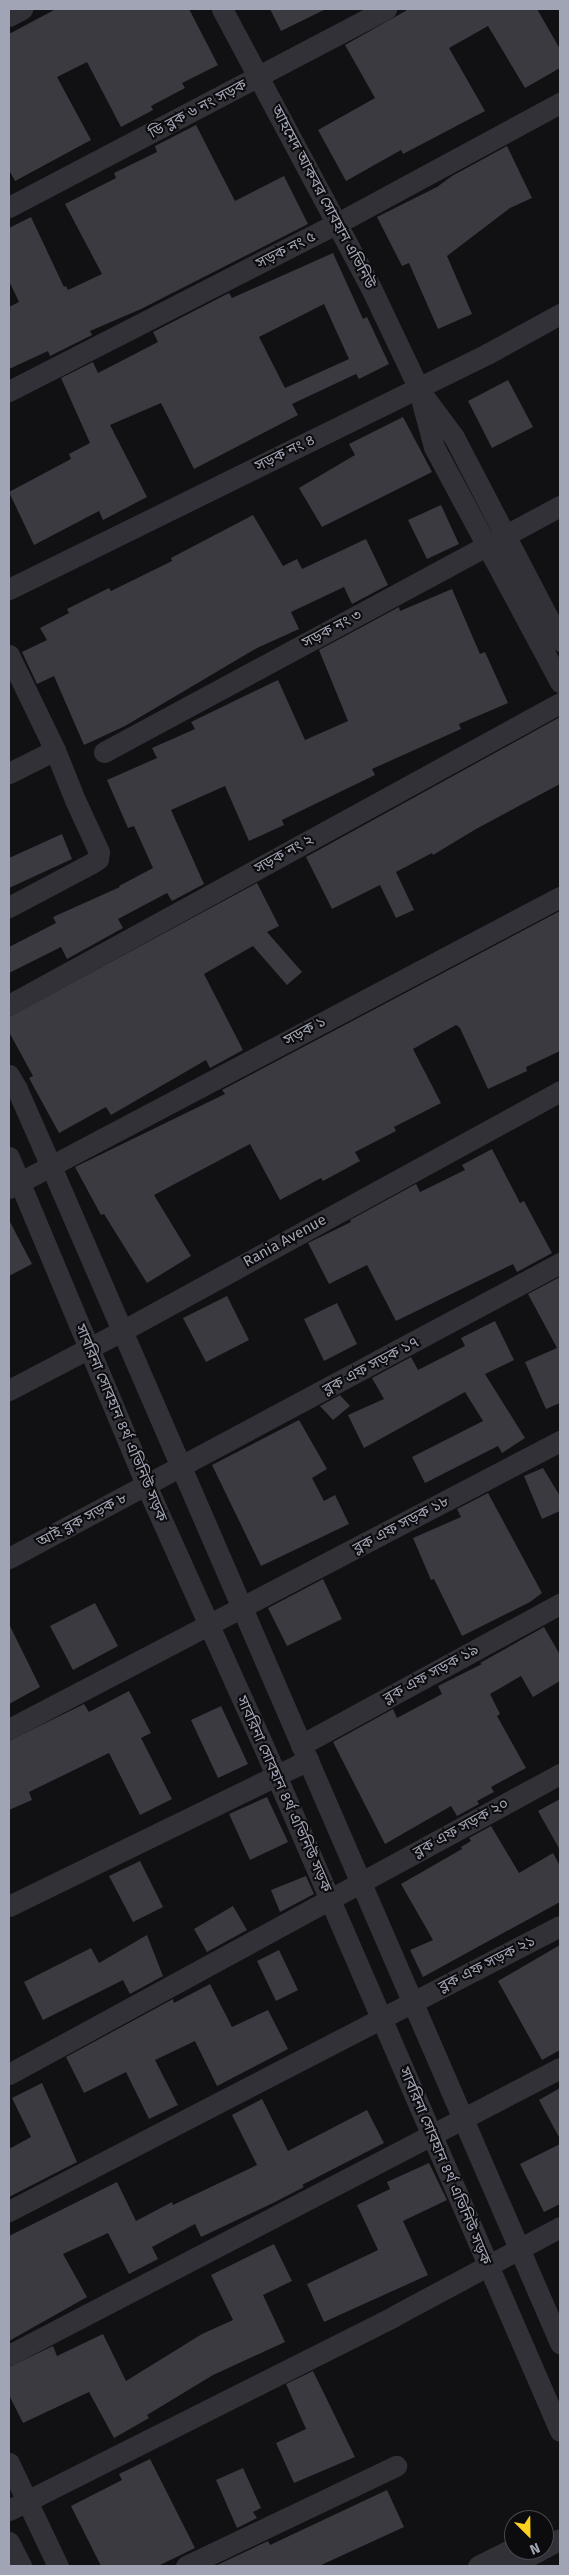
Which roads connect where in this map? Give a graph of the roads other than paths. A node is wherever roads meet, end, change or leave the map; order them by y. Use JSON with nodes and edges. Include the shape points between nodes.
{"nodes":[{"id":1,"x":22,"y":9,"type":"edge"},
{"id":2,"x":222,"y":9,"type":"edge"},
{"id":3,"x":386,"y":9,"type":"edge"},
{"id":4,"x":9,"y":16,"type":"edge"},
{"id":5,"x":260,"y":76,"type":"junction"},
{"id":6,"x":560,"y":103,"type":"edge"},
{"id":7,"x":9,"y":207,"type":"edge"},
{"id":8,"x":336,"y":224,"type":"junction"},
{"id":9,"x":560,"y":314,"type":"edge"},
{"id":10,"x":418,"y":387,"type":"junction"},
{"id":11,"x":9,"y":391,"type":"edge"},
{"id":12,"x":560,"y":506,"type":"edge"},
{"id":13,"x":495,"y":541,"type":"junction"},
{"id":14,"x":9,"y":589,"type":"edge"},
{"id":15,"x":560,"y":641,"type":"edge"},
{"id":16,"x":9,"y":655,"type":"edge"},
{"id":17,"x":560,"y":682,"type":"edge"},
{"id":18,"x":560,"y":703,"type":"edge"},
{"id":19,"x":55,"y":750,"type":"junction"},
{"id":20,"x":104,"y":752,"type":"dead end"},
{"id":21,"x":9,"y":773,"type":"edge"},
{"id":22,"x":560,"y":897,"type":"edge"},
{"id":23,"x":9,"y":906,"type":"edge"},
{"id":24,"x":9,"y":1005,"type":"edge"},
{"id":25,"x":9,"y":1075,"type":"edge"},
{"id":26,"x":560,"y":1091,"type":"edge"},
{"id":27,"x":9,"y":1157,"type":"edge"},
{"id":28,"x":50,"y":1164,"type":"junction"},
{"id":29,"x":14,"y":1185,"type":"edge"},
{"id":30,"x":560,"y":1264,"type":"edge"},
{"id":31,"x":122,"y":1330,"type":"junction"},
{"id":32,"x":89,"y":1348,"type":"junction"},
{"id":33,"x":9,"y":1390,"type":"edge"},
{"id":34,"x":560,"y":1441,"type":"edge"},
{"id":35,"x":181,"y":1468,"type":"junction"},
{"id":36,"x":146,"y":1485,"type":"junction"},
{"id":37,"x":9,"y":1558,"type":"edge"},
{"id":38,"x":560,"y":1604,"type":"edge"},
{"id":39,"x":242,"y":1609,"type":"junction"},
{"id":40,"x":210,"y":1625,"type":"junction"},
{"id":41,"x":9,"y":1729,"type":"edge"},
{"id":42,"x":304,"y":1752,"type":"junction"},
{"id":43,"x":560,"y":1774,"type":"edge"},
{"id":44,"x":276,"y":1775,"type":"junction"},
{"id":45,"x":361,"y":1883,"type":"junction"},
{"id":46,"x":330,"y":1900,"type":"junction"},
{"id":47,"x":9,"y":1906,"type":"edge"},
{"id":48,"x":560,"y":1926,"type":"edge"},
{"id":49,"x":413,"y":2003,"type":"junction"},
{"id":50,"x":382,"y":2019,"type":"junction"},
{"id":51,"x":560,"y":2068,"type":"edge"},
{"id":52,"x":9,"y":2074,"type":"edge"},
{"id":53,"x":463,"y":2119,"type":"junction"},
{"id":54,"x":432,"y":2135,"type":"junction"},
{"id":55,"x":9,"y":2211,"type":"edge"},
{"id":56,"x":560,"y":2227,"type":"edge"},
{"id":57,"x":519,"y":2249,"type":"junction"},
{"id":58,"x":488,"y":2265,"type":"junction"},
{"id":59,"x":560,"y":2343,"type":"edge"},
{"id":60,"x":9,"y":2355,"type":"edge"},
{"id":61,"x":560,"y":2431,"type":"edge"},
{"id":62,"x":9,"y":2463,"type":"edge"},
{"id":63,"x":396,"y":2466,"type":"dead end"},
{"id":64,"x":18,"y":2506,"type":"edge"},
{"id":65,"x":9,"y":2542,"type":"edge"},
{"id":66,"x":504,"y":2553,"type":"edge"},
{"id":67,"x":521,"y":2560,"type":"edge"},
{"id":68,"x":20,"y":2566,"type":"edge"},
{"id":69,"x":58,"y":2566,"type":"edge"},
{"id":70,"x":186,"y":2566,"type":"edge"},
{"id":71,"x":478,"y":2566,"type":"edge"},
{"id":72,"x":509,"y":2566,"type":"edge"}],
"edges":[{"from":1,"to":4,"type":"street"},
{"from":2,"to":5,"type":"street","name":"আহমেদ আকবর সোবহান এভিনিউ"},
{"from":3,"to":5,"type":"street","name":"ডি ব্লক ৬ নং সড়ক"},
{"from":5,"to":7,"type":"street","name":"ডি ব্লক ৬ নং সড়ক"},
{"from":5,"to":8,"type":"street","name":"আহমেদ আকবর সোবহান এভিনিউ"},
{"from":6,"to":8,"type":"street","name":"সড়ক নং ৫"},
{"from":8,"to":10,"type":"street","name":"আহমেদ আকবর সোবহান এভিনিউ","via":[[371,288]]},
{"from":8,"to":11,"type":"street","name":"সড়ক নং ৫"},
{"from":9,"to":10,"type":"street","name":"সড়ক নং ৪"},
{"from":10,"to":13,"type":"street","name":"আহমেদ আকবর সোবহান এভিনিউ","via":[[454,437]]},
{"from":10,"to":14,"type":"street","name":"সড়ক নং ৪"},
{"from":12,"to":13,"type":"street","name":"সড়ক নং ৩"},
{"from":13,"to":15,"type":"street","name":"আহমেদ আকবর সোবহান এভিনিউ"},
{"from":13,"to":17,"type":"street","name":"আহমেদ আকবর সোবহান এভিনিউ"},
{"from":13,"to":20,"type":"street","name":"সড়ক নং ৩"},
{"from":16,"to":19,"type":"street"},
{"from":18,"to":24,"type":"street","name":"সড়ক নং ২"},
{"from":19,"to":21,"type":"street"},
{"from":19,"to":23,"type":"street","via":[[99,852],[98,859]]},
{"from":22,"to":28,"type":"street","name":"সড়ক ১"},
{"from":25,"to":28,"type":"street"},
{"from":26,"to":31,"type":"street","name":"Rania Avenue"},
{"from":27,"to":29,"type":"street","name":"সাবরিনা সোবহান ৪র্থ এভিনিউ সড়ক"},
{"from":28,"to":29,"type":"street","name":"সড়ক ১"},
{"from":28,"to":31,"type":"street"},
{"from":29,"to":32,"type":"street","name":"সাবরিনা সোবহান ৪র্থ এভিনিউ সড়ক"},
{"from":30,"to":35,"type":"street","name":"ব্লক এফ সড়ক ১৭"},
{"from":31,"to":32,"type":"street","name":"Rania Avenue"},
{"from":31,"to":35,"type":"street"},
{"from":32,"to":33,"type":"street","name":"Rania Avenue"},
{"from":32,"to":36,"type":"street","name":"সাবরিনা সোবহান ৪র্থ এভিনিউ সড়ক"},
{"from":34,"to":39,"type":"street","name":"ব্লক এফ সড়ক ১৮"},
{"from":35,"to":36,"type":"street","name":"আই ব্লক সড়ক ৮"},
{"from":35,"to":39,"type":"street"},
{"from":36,"to":37,"type":"street","name":"আই ব্লক সড়ক ৮"},
{"from":36,"to":40,"type":"street","name":"সাবরিনা সোবহান ৪র্থ এভিনিউ সড়ক"},
{"from":38,"to":42,"type":"street","name":"ব্লক এফ সড়ক ১৯"},
{"from":39,"to":40,"type":"street","name":"ব্লক এফ সড়ক ১৮"},
{"from":39,"to":42,"type":"street"},
{"from":40,"to":41,"type":"street","name":"ব্লক এফ সড়ক ১৮"},
{"from":40,"to":44,"type":"street","name":"সাবরিনা সোবহান ৪র্থ এভিনিউ সড়ক"},
{"from":42,"to":44,"type":"street","name":"ব্লক এফ সড়ক ১৯"},
{"from":42,"to":45,"type":"street"},
{"from":43,"to":45,"type":"street","name":"ব্লক এফ সড়ক ২০"},
{"from":44,"to":46,"type":"street","name":"সাবরিনা সোবহান ৪র্থ এভিনিউ সড়ক"},
{"from":44,"to":47,"type":"street","name":"ব্লক এফ সড়ক ১৯"},
{"from":45,"to":46,"type":"street","name":"ব্লক এফ সড়ক ২০"},
{"from":45,"to":49,"type":"street"},
{"from":46,"to":50,"type":"street","name":"সাবরিনা সোবহান ৪র্থ এভিনিউ সড়ক"},
{"from":46,"to":52,"type":"street","name":"ব্লক এফ সড়ক ২০"},
{"from":48,"to":49,"type":"street","name":"ব্লক এফ সড়ক ২১"},
{"from":49,"to":50,"type":"street","name":"ব্লক এফ সড়ক ২১"},
{"from":49,"to":53,"type":"street"},
{"from":50,"to":54,"type":"street","name":"সাবরিনা সোবহান ৪র্থ এভিনিউ সড়ক"},
{"from":50,"to":55,"type":"street","name":"ব্লক এফ সড়ক ২১"},
{"from":51,"to":53,"type":"street"},
{"from":53,"to":54,"type":"street"},
{"from":53,"to":57,"type":"street"},
{"from":54,"to":58,"type":"street","name":"সাবরিনা সোবহান ৪র্থ এভিনিউ সড়ক"},
{"from":54,"to":60,"type":"street"},
{"from":56,"to":57,"type":"street"},
{"from":57,"to":58,"type":"street"},
{"from":57,"to":59,"type":"street"},
{"from":58,"to":61,"type":"street","name":"সাবরিনা সোবহান ৪র্থ এভিনিউ সড়ক"},
{"from":58,"to":64,"type":"street","via":[[385,2321]]},
{"from":62,"to":64,"type":"street"},
{"from":63,"to":70,"type":"street"},
{"from":64,"to":69,"type":"street"},
{"from":65,"to":68,"type":"street"},
{"from":66,"to":71,"type":"street"},
{"from":67,"to":72,"type":"street"}]}
